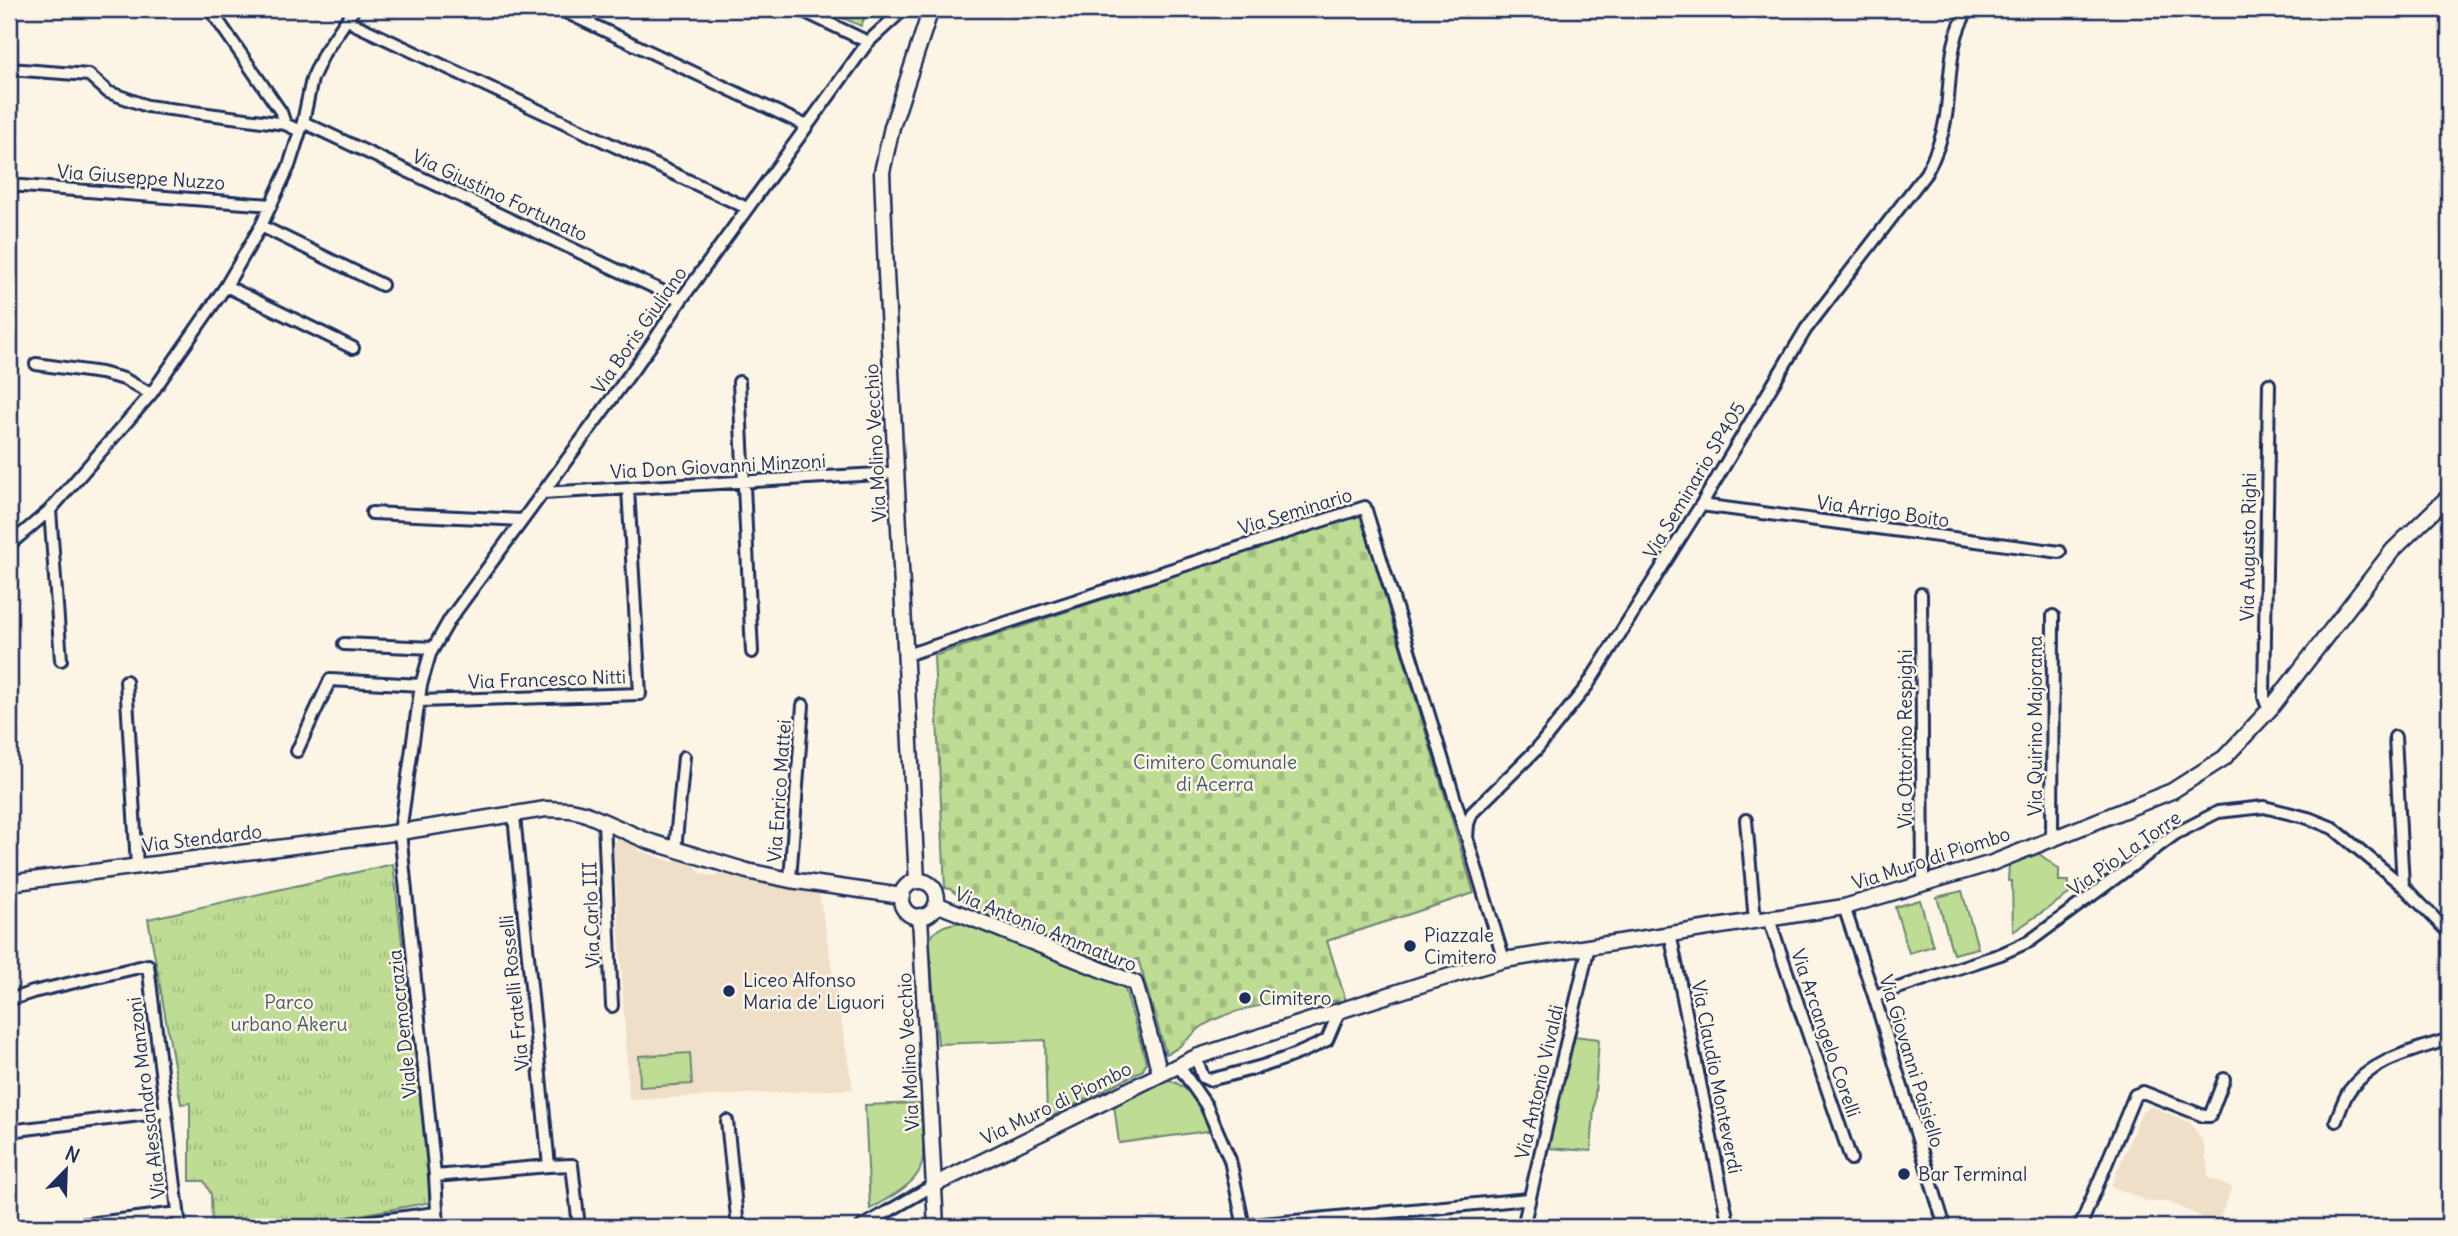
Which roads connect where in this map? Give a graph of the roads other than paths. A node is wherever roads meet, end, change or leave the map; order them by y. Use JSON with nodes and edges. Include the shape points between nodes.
{"nodes":[{"id":1,"x":209,"y":9,"type":"edge"},
{"id":2,"x":354,"y":9,"type":"edge"},
{"id":3,"x":559,"y":9,"type":"edge"},
{"id":4,"x":799,"y":9,"type":"edge"},
{"id":5,"x":904,"y":9,"type":"edge"},
{"id":6,"x":931,"y":9,"type":"edge"},
{"id":7,"x":1969,"y":9,"type":"edge"},
{"id":8,"x":355,"y":24,"type":"dead end"},
{"id":9,"x":868,"y":42,"type":"junction"},
{"id":10,"x":9,"y":69,"type":"edge"},
{"id":11,"x":285,"y":124,"type":"junction"},
{"id":12,"x":302,"y":126,"type":"junction"},
{"id":13,"x":807,"y":127,"type":"junction"},
{"id":14,"x":9,"y":185,"type":"edge"},
{"id":15,"x":271,"y":205,"type":"junction"},
{"id":16,"x":747,"y":208,"type":"junction"},
{"id":17,"x":261,"y":226,"type":"junction"},
{"id":18,"x":382,"y":285,"type":"dead end"},
{"id":19,"x":226,"y":286,"type":"junction"},
{"id":20,"x":681,"y":300,"type":"junction"},
{"id":21,"x":353,"y":348,"type":"dead end"},
{"id":22,"x":36,"y":363,"type":"dead end"},
{"id":23,"x":739,"y":382,"type":"dead end"},
{"id":24,"x":2269,"y":384,"type":"dead end"},
{"id":25,"x":151,"y":394,"type":"junction"},
{"id":26,"x":895,"y":473,"type":"junction"},
{"id":27,"x":745,"y":482,"type":"junction"},
{"id":28,"x":628,"y":489,"type":"junction"},
{"id":29,"x":542,"y":493,"type":"junction"},
{"id":30,"x":2449,"y":496,"type":"edge"},
{"id":31,"x":1701,"y":505,"type":"junction"},
{"id":32,"x":50,"y":510,"type":"junction"},
{"id":33,"x":372,"y":513,"type":"dead end"},
{"id":34,"x":522,"y":520,"type":"junction"},
{"id":35,"x":9,"y":545,"type":"edge"},
{"id":36,"x":2060,"y":552,"type":"dead end"},
{"id":37,"x":1921,"y":594,"type":"dead end"},
{"id":38,"x":2053,"y":615,"type":"dead end"},
{"id":39,"x":344,"y":643,"type":"dead end"},
{"id":40,"x":433,"y":648,"type":"junction"},
{"id":41,"x":752,"y":652,"type":"dead end"},
{"id":42,"x":906,"y":655,"type":"junction"},
{"id":43,"x":61,"y":660,"type":"dead end"},
{"id":44,"x":126,"y":681,"type":"dead end"},
{"id":45,"x":421,"y":685,"type":"junction"},
{"id":46,"x":419,"y":701,"type":"junction"},
{"id":47,"x":803,"y":705,"type":"dead end"},
{"id":48,"x":2273,"y":706,"type":"junction"},
{"id":49,"x":2395,"y":737,"type":"dead end"},
{"id":50,"x":297,"y":751,"type":"dead end"},
{"id":51,"x":684,"y":757,"type":"dead end"},
{"id":52,"x":514,"y":816,"type":"junction"},
{"id":53,"x":1746,"y":820,"type":"dead end"},
{"id":54,"x":604,"y":822,"type":"junction"},
{"id":55,"x":400,"y":832,"type":"junction"},
{"id":56,"x":2052,"y":837,"type":"junction"},
{"id":57,"x":1467,"y":838,"type":"junction"},
{"id":58,"x":675,"y":850,"type":"junction"},
{"id":59,"x":138,"y":866,"type":"junction"},
{"id":60,"x":790,"y":880,"type":"junction"},
{"id":61,"x":917,"y":881,"type":"junction"},
{"id":62,"x":9,"y":883,"type":"edge"},
{"id":63,"x":1923,"y":883,"type":"junction"},
{"id":64,"x":2403,"y":886,"type":"junction"},
{"id":65,"x":902,"y":896,"type":"junction"},
{"id":66,"x":936,"y":904,"type":"junction"},
{"id":67,"x":1844,"y":907,"type":"junction"},
{"id":68,"x":920,"y":916,"type":"junction"},
{"id":69,"x":1762,"y":920,"type":"junction"},
{"id":70,"x":1670,"y":933,"type":"junction"},
{"id":71,"x":2449,"y":933,"type":"edge"},
{"id":72,"x":1589,"y":946,"type":"junction"},
{"id":73,"x":1504,"y":960,"type":"junction"},
{"id":74,"x":1874,"y":996,"type":"junction"},
{"id":75,"x":9,"y":1000,"type":"edge"},
{"id":76,"x":612,"y":1006,"type":"dead end"},
{"id":77,"x":1339,"y":1012,"type":"junction"},
{"id":78,"x":2449,"y":1039,"type":"edge"},
{"id":79,"x":1196,"y":1057,"type":"junction"},
{"id":80,"x":1178,"y":1065,"type":"junction"},
{"id":81,"x":1160,"y":1073,"type":"junction"},
{"id":82,"x":2224,"y":1079,"type":"dead end"},
{"id":83,"x":165,"y":1112,"type":"junction"},
{"id":84,"x":727,"y":1121,"type":"dead end"},
{"id":85,"x":2336,"y":1121,"type":"dead end"},
{"id":86,"x":9,"y":1131,"type":"edge"},
{"id":87,"x":1851,"y":1159,"type":"dead end"},
{"id":88,"x":549,"y":1166,"type":"junction"},
{"id":89,"x":435,"y":1176,"type":"junction"},
{"id":90,"x":934,"y":1185,"type":"junction"},
{"id":91,"x":1529,"y":1199,"type":"junction"},
{"id":92,"x":178,"y":1213,"type":"junction"},
{"id":93,"x":436,"y":1213,"type":"junction"},
{"id":94,"x":1244,"y":1226,"type":"edge"},
{"id":95,"x":63,"y":1227,"type":"edge"},
{"id":96,"x":180,"y":1227,"type":"edge"},
{"id":97,"x":326,"y":1227,"type":"edge"},
{"id":98,"x":438,"y":1227,"type":"edge"},
{"id":99,"x":579,"y":1227,"type":"edge"},
{"id":100,"x":738,"y":1227,"type":"edge"},
{"id":101,"x":861,"y":1227,"type":"edge"},
{"id":102,"x":936,"y":1227,"type":"edge"},
{"id":103,"x":1230,"y":1227,"type":"edge"},
{"id":104,"x":1523,"y":1227,"type":"edge"},
{"id":105,"x":1729,"y":1227,"type":"edge"},
{"id":106,"x":1945,"y":1227,"type":"edge"},
{"id":107,"x":2080,"y":1227,"type":"edge"}],
"edges":[{"from":1,"to":11,"type":"street"},
{"from":2,"to":12,"type":"street","via":[[312,79]]},
{"from":3,"to":13,"type":"street"},
{"from":4,"to":9,"type":"street"},
{"from":5,"to":9,"type":"street","name":"Via Boris Giuliano"},
{"from":6,"to":26,"type":"street","name":"Via Molino Vecchio","via":[[892,127],[883,172]]},
{"from":7,"to":31,"type":"street","name":"Via Seminario SP405","via":[[1954,47],[1946,119],[1926,173],[1806,329]]},
{"from":8,"to":16,"type":"street"},
{"from":9,"to":13,"type":"street","name":"Via Boris Giuliano"},
{"from":10,"to":11,"type":"street","name":"Via Giustino Fortunato","via":[[89,75],[108,92],[147,106]]},
{"from":11,"to":12,"type":"street","name":"Via Giustino Fortunato"},
{"from":12,"to":15,"type":"street"},
{"from":12,"to":20,"type":"street","name":"Via Giustino Fortunato"},
{"from":13,"to":16,"type":"street","name":"Via Boris Giuliano"},
{"from":14,"to":15,"type":"street","name":"Via Giuseppe Nuzzo"},
{"from":15,"to":17,"type":"street"},
{"from":16,"to":20,"type":"street","name":"Via Boris Giuliano"},
{"from":17,"to":18,"type":"street"},
{"from":17,"to":19,"type":"street"},
{"from":19,"to":21,"type":"street"},
{"from":19,"to":25,"type":"street"},
{"from":20,"to":29,"type":"street","name":"Via Boris Giuliano"},
{"from":22,"to":25,"type":"street","via":[[124,379]]},
{"from":23,"to":27,"type":"street"},
{"from":24,"to":48,"type":"street","name":"Via Augusto Righi","via":[[2264,697]]},
{"from":25,"to":32,"type":"street"},
{"from":26,"to":27,"type":"street","name":"Via Don Giovanni Minzoni"},
{"from":26,"to":42,"type":"street","name":"Via Molino Vecchio"},
{"from":27,"to":28,"type":"street","name":"Via Don Giovanni Minzoni"},
{"from":27,"to":41,"type":"street"},
{"from":28,"to":29,"type":"street","name":"Via Don Giovanni Minzoni"},
{"from":28,"to":46,"type":"street","name":"Via Francesco Nitti","via":[[640,694]]},
{"from":29,"to":34,"type":"street","name":"Via Boris Giuliano"},
{"from":30,"to":48,"type":"street","name":"Via Muro di Piombo","via":[[2393,550]]},
{"from":31,"to":36,"type":"street","name":"Via Arrigo Boito"},
{"from":31,"to":57,"type":"street","name":"Via Seminario SP405","via":[[1587,687],[1536,750],[1472,813]]},
{"from":32,"to":35,"type":"street"},
{"from":32,"to":43,"type":"street"},
{"from":33,"to":34,"type":"street"},
{"from":34,"to":40,"type":"street","name":"Via Boris Giuliano"},
{"from":37,"to":63,"type":"street","name":"Via Ottorino Respighi"},
{"from":38,"to":56,"type":"street","name":"Via Quirino Majorana"},
{"from":39,"to":40,"type":"street"},
{"from":40,"to":45,"type":"street","name":"Via Boris Giuliano"},
{"from":42,"to":57,"type":"street","name":"Via Seminario","via":[[1364,507]]},
{"from":42,"to":61,"type":"street","name":"Via Molino Vecchio"},
{"from":44,"to":59,"type":"street"},
{"from":45,"to":46,"type":"street","name":"Via Boris Giuliano"},
{"from":45,"to":50,"type":"street","via":[[330,680]]},
{"from":46,"to":55,"type":"street","name":"Via Boris Giuliano"},
{"from":47,"to":60,"type":"street","name":"Via Enrico Mattei"},
{"from":48,"to":56,"type":"street","name":"Via Muro di Piombo","via":[[2224,758],[2172,791]]},
{"from":49,"to":64,"type":"street"},
{"from":51,"to":58,"type":"street"},
{"from":52,"to":54,"type":"street","name":"Via Stendardo","via":[[546,809],[571,810]]},
{"from":52,"to":55,"type":"street","name":"Via Stendardo"},
{"from":52,"to":88,"type":"street","name":"Via Fratelli Rosselli"},
{"from":53,"to":69,"type":"street","name":"Via Arcangelo Corelli"},
{"from":54,"to":58,"type":"street","name":"Via Stendardo"},
{"from":54,"to":76,"type":"street","name":"Via Carlo III"},
{"from":55,"to":59,"type":"street","name":"Via Stendardo"},
{"from":55,"to":89,"type":"street","name":"Viale Democrazia"},
{"from":56,"to":63,"type":"street","name":"Via Muro di Piombo","via":[[1992,863]]},
{"from":57,"to":73,"type":"street"},
{"from":58,"to":60,"type":"street","name":"Via Stendardo"},
{"from":59,"to":62,"type":"street","name":"Via Stendardo"},
{"from":60,"to":65,"type":"street","name":"Via Stendardo"},
{"from":61,"to":65,"type":"street","via":[[907,886]]},
{"from":61,"to":66,"type":"street","via":[[933,887]]},
{"from":63,"to":67,"type":"street","name":"Via Muro di Piombo"},
{"from":64,"to":71,"type":"street","name":"Via Pio La Torre"},
{"from":64,"to":74,"type":"street","name":"Via Pio La Torre","via":[[2333,828],[2264,807],[2218,812],[2175,834],[2030,941]]},
{"from":65,"to":68,"type":"street","via":[[907,912]]},
{"from":66,"to":68,"type":"street","via":[[929,914]]},
{"from":66,"to":81,"type":"street","name":"Via Antonio Ammaturo","via":[[1135,983]]},
{"from":67,"to":69,"type":"street","name":"Via Muro di Piombo"},
{"from":67,"to":74,"type":"street","name":"Via Giovanni Paisiello"},
{"from":68,"to":90,"type":"street","name":"Via Molino Vecchio"},
{"from":69,"to":70,"type":"street","name":"Via Muro di Piombo"},
{"from":69,"to":87,"type":"street","name":"Via Arcangelo Corelli"},
{"from":70,"to":72,"type":"street","name":"Via Muro di Piombo"},
{"from":70,"to":105,"type":"street","name":"Via Claudio Monteverdi"},
{"from":72,"to":73,"type":"street","name":"Via Muro di Piombo"},
{"from":72,"to":91,"type":"street","name":"Via Antonio Vivaldi"},
{"from":73,"to":77,"type":"street","name":"Via Muro di Piombo"},
{"from":74,"to":106,"type":"street","name":"Via Giovanni Paisiello"},
{"from":75,"to":83,"type":"street","name":"Via Alessandro Manzoni","via":[[148,965]]},
{"from":77,"to":79,"type":"street","name":"Via Muro di Piombo"},
{"from":77,"to":79,"type":"street","via":[[1327,1040],[1262,1067],[1209,1080],[1203,1077]]},
{"from":78,"to":85,"type":"street","via":[[2404,1053],[2373,1070],[2348,1093]]},
{"from":79,"to":80,"type":"street","name":"Via Muro di Piombo"},
{"from":80,"to":81,"type":"street","name":"Via Muro di Piombo"},
{"from":80,"to":94,"type":"street","via":[[1206,1105],[1230,1160]]},
{"from":81,"to":90,"type":"street","name":"Via Muro di Piombo"},
{"from":82,"to":107,"type":"street","via":[[2210,1115],[2144,1092],[2135,1096]]},
{"from":83,"to":86,"type":"street"},
{"from":83,"to":92,"type":"street","name":"Via Alessandro Manzoni"},
{"from":84,"to":100,"type":"street"},
{"from":88,"to":89,"type":"street"},
{"from":88,"to":99,"type":"street","via":[[572,1165]]},
{"from":89,"to":93,"type":"street","name":"Viale Democrazia"},
{"from":90,"to":101,"type":"street"},
{"from":90,"to":102,"type":"street","name":"Via Molino Vecchio"},
{"from":91,"to":94,"type":"street"},
{"from":91,"to":104,"type":"street","name":"Via Antonio Vivaldi"},
{"from":92,"to":95,"type":"street"},
{"from":92,"to":96,"type":"street","name":"Via Alessandro Manzoni"},
{"from":93,"to":97,"type":"street"},
{"from":93,"to":98,"type":"street","name":"Viale Democrazia"},
{"from":94,"to":103,"type":"street"}]}
